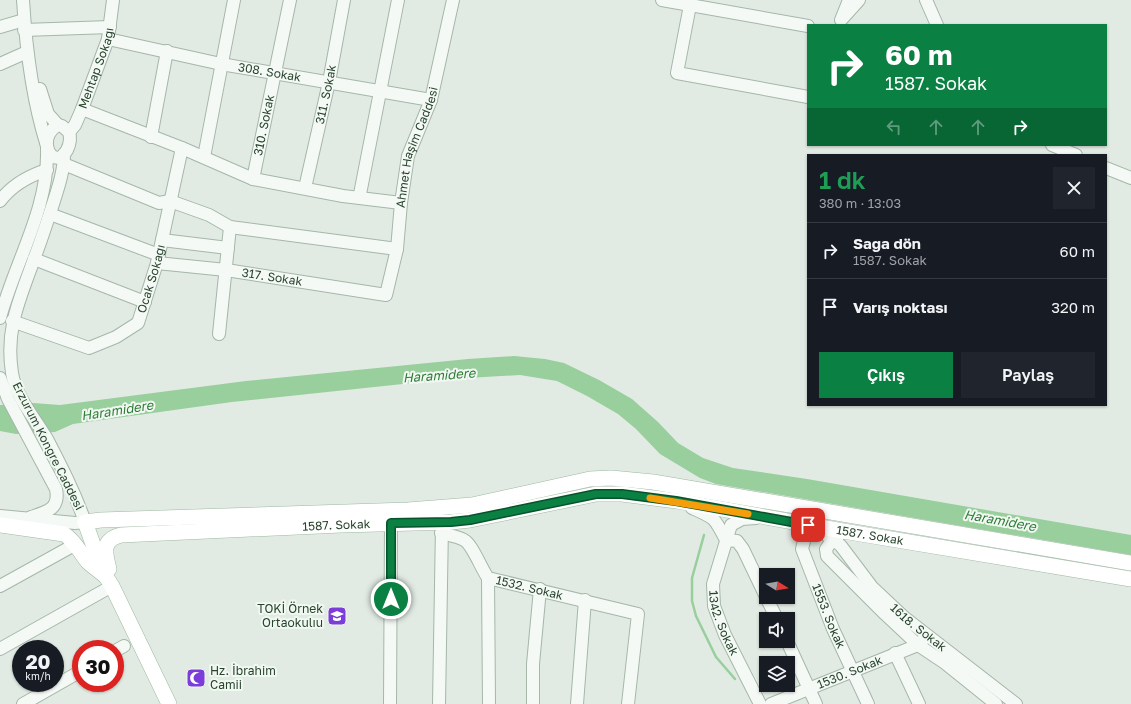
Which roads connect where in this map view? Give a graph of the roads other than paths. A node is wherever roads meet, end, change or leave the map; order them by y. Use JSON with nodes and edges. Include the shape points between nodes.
{"nodes":[{"id":1,"x":23,"y":0,"type":"edge"},
{"id":2,"x":113,"y":0,"type":"edge"},
{"id":3,"x":234,"y":0,"type":"edge"},
{"id":4,"x":290,"y":0,"type":"edge"},
{"id":5,"x":344,"y":0,"type":"edge"},
{"id":6,"x":398,"y":0,"type":"edge"},
{"id":7,"x":453,"y":0,"type":"edge"},
{"id":8,"x":662,"y":0,"type":"edge"},
{"id":9,"x":849,"y":0,"type":"edge"},
{"id":10,"x":859,"y":0,"type":"edge"},
{"id":11,"x":926,"y":0,"type":"edge"},
{"id":12,"x":690,"y":2,"type":"edge"},
{"id":13,"x":840,"y":23,"type":"edge"},
{"id":14,"x":937,"y":24,"type":"edge"},
{"id":15,"x":24,"y":25,"type":"junction"},
{"id":16,"x":807,"y":26,"type":"edge"},
{"id":17,"x":0,"y":27,"type":"edge"},
{"id":18,"x":109,"y":33,"type":"junction"},
{"id":19,"x":167,"y":51,"type":"junction"},
{"id":20,"x":28,"y":52,"type":"junction"},
{"id":21,"x":0,"y":64,"type":"edge"},
{"id":22,"x":221,"y":64,"type":"junction"},
{"id":23,"x":276,"y":73,"type":"junction"},
{"id":24,"x":330,"y":82,"type":"junction"},
{"id":25,"x":380,"y":91,"type":"junction"},
{"id":26,"x":807,"y":97,"type":"edge"},
{"id":27,"x":431,"y":100,"type":"junction"},
{"id":28,"x":82,"y":109,"type":"junction"},
{"id":29,"x":58,"y":125,"type":"junction"},
{"id":30,"x":69,"y":132,"type":"junction"},
{"id":31,"x":151,"y":137,"type":"junction"},
{"id":32,"x":1054,"y":146,"type":"edge"},
{"id":33,"x":47,"y":147,"type":"junction"},
{"id":34,"x":182,"y":148,"type":"junction"},
{"id":35,"x":1074,"y":154,"type":"edge"},
{"id":36,"x":204,"y":157,"type":"junction"},
{"id":37,"x":64,"y":159,"type":"junction"},
{"id":38,"x":1107,"y":168,"type":"edge"},
{"id":39,"x":47,"y":170,"type":"junction"},
{"id":40,"x":1131,"y":178,"type":"edge"},
{"id":41,"x":254,"y":179,"type":"junction"},
{"id":42,"x":0,"y":184,"type":"edge"},
{"id":43,"x":304,"y":188,"type":"junction"},
{"id":44,"x":358,"y":197,"type":"junction"},
{"id":45,"x":1,"y":199,"type":"edge"},
{"id":46,"x":170,"y":201,"type":"junction"},
{"id":47,"x":401,"y":203,"type":"junction"},
{"id":48,"x":50,"y":214,"type":"junction"},
{"id":49,"x":230,"y":228,"type":"junction"},
{"id":50,"x":162,"y":240,"type":"junction"},
{"id":51,"x":228,"y":248,"type":"junction"},
{"id":52,"x":397,"y":249,"type":"junction"},
{"id":53,"x":34,"y":259,"type":"junction"},
{"id":54,"x":158,"y":259,"type":"junction"},
{"id":55,"x":226,"y":270,"type":"junction"},
{"id":56,"x":386,"y":295,"type":"joint"},
{"id":57,"x":144,"y":302,"type":"junction"},
{"id":58,"x":0,"y":318,"type":"edge"},
{"id":59,"x":12,"y":321,"type":"junction"},
{"id":60,"x":219,"y":334,"type":"dead end"},
{"id":61,"x":0,"y":378,"type":"edge"},
{"id":62,"x":676,"y":501,"type":"junction"},
{"id":63,"x":800,"y":507,"type":"junction"},
{"id":64,"x":852,"y":516,"type":"junction"},
{"id":65,"x":765,"y":517,"type":"junction"},
{"id":66,"x":24,"y":519,"type":"junction"},
{"id":67,"x":85,"y":522,"type":"junction"},
{"id":68,"x":1,"y":523,"type":"edge"},
{"id":69,"x":391,"y":523,"type":"junction"},
{"id":70,"x":808,"y":525,"type":"junction"},
{"id":71,"x":442,"y":528,"type":"junction"},
{"id":72,"x":838,"y":535,"type":"junction"},
{"id":73,"x":726,"y":540,"type":"junction"},
{"id":74,"x":76,"y":544,"type":"junction"},
{"id":75,"x":1131,"y":563,"type":"edge"},
{"id":76,"x":488,"y":578,"type":"junction"},
{"id":77,"x":1131,"y":579,"type":"edge"},
{"id":78,"x":108,"y":581,"type":"junction"},
{"id":79,"x":759,"y":582,"type":"edge"},
{"id":80,"x":0,"y":586,"type":"edge"},
{"id":81,"x":540,"y":589,"type":"junction"},
{"id":82,"x":585,"y":600,"type":"junction"},
{"id":83,"x":922,"y":641,"type":"junction"},
{"id":84,"x":790,"y":648,"type":"edge"},
{"id":85,"x":0,"y":649,"type":"edge"},
{"id":86,"x":895,"y":653,"type":"junction"},
{"id":87,"x":149,"y":665,"type":"junction"},
{"id":88,"x":853,"y":670,"type":"junction"},
{"id":89,"x":72,"y":676,"type":"edge"},
{"id":90,"x":809,"y":688,"type":"junction"},
{"id":91,"x":975,"y":689,"type":"junction"},
{"id":92,"x":23,"y":704,"type":"edge"},
{"id":93,"x":157,"y":704,"type":"edge"},
{"id":94,"x":169,"y":704,"type":"edge"},
{"id":95,"x":390,"y":704,"type":"edge"},
{"id":96,"x":439,"y":704,"type":"edge"},
{"id":97,"x":489,"y":704,"type":"edge"},
{"id":98,"x":533,"y":704,"type":"edge"},
{"id":99,"x":575,"y":704,"type":"edge"},
{"id":100,"x":628,"y":704,"type":"edge"},
{"id":101,"x":760,"y":704,"type":"edge"},
{"id":102,"x":771,"y":704,"type":"edge"},
{"id":103,"x":816,"y":704,"type":"edge"},
{"id":104,"x":868,"y":704,"type":"edge"},
{"id":105,"x":919,"y":704,"type":"edge"},
{"id":106,"x":981,"y":704,"type":"edge"},
{"id":107,"x":996,"y":704,"type":"edge"},
{"id":108,"x":1016,"y":704,"type":"edge"}],
"edges":[{"from":1,"to":15,"type":"street"},
{"from":2,"to":18,"type":"street","name":"Mehtap Sokağı"},
{"from":3,"to":22,"type":"street"},
{"from":4,"to":23,"type":"street","name":"310. Sokak"},
{"from":5,"to":24,"type":"street","name":"311. Sokak"},
{"from":6,"to":25,"type":"street"},
{"from":7,"to":27,"type":"street","name":"Ahmet Haşim Caddesi"},
{"from":8,"to":12,"type":"street"},
{"from":9,"to":13,"type":"street"},
{"from":10,"to":13,"type":"street"},
{"from":11,"to":14,"type":"street"},
{"from":12,"to":16,"type":"street"},
{"from":12,"to":26,"type":"street","via":[[677,73]]},
{"from":15,"to":17,"type":"street","name":"308. Sokak"},
{"from":15,"to":18,"type":"street","name":"308. Sokak"},
{"from":15,"to":20,"type":"street"},
{"from":18,"to":19,"type":"street","name":"308. Sokak"},
{"from":18,"to":28,"type":"street","name":"Mehtap Sokağı"},
{"from":19,"to":22,"type":"street","name":"308. Sokak"},
{"from":19,"to":31,"type":"street"},
{"from":20,"to":21,"type":"street"},
{"from":20,"to":29,"type":"street","via":[[45,108]]},
{"from":20,"to":33,"type":"street","via":[[37,110]]},
{"from":22,"to":23,"type":"street","name":"308. Sokak"},
{"from":22,"to":36,"type":"street"},
{"from":23,"to":24,"type":"street","name":"308. Sokak"},
{"from":23,"to":41,"type":"street","name":"310. Sokak"},
{"from":24,"to":25,"type":"street","name":"308. Sokak"},
{"from":24,"to":43,"type":"street","name":"311. Sokak"},
{"from":25,"to":27,"type":"street","name":"308. Sokak"},
{"from":25,"to":44,"type":"street"},
{"from":27,"to":47,"type":"street","name":"Ahmet Haşim Caddesi","via":[[408,156]]},
{"from":28,"to":30,"type":"street","name":"Mehtap Sokağı"},
{"from":28,"to":31,"type":"street"},
{"from":29,"to":30,"type":"street"},
{"from":29,"to":33,"type":"street","via":[[49,133]]},
{"from":30,"to":37,"type":"street","name":"Erzurum Kongre Caddesi","via":[[70,141]]},
{"from":31,"to":34,"type":"street"},
{"from":32,"to":35,"type":"street"},
{"from":33,"to":37,"type":"street","via":[[48,153]]},
{"from":33,"to":39,"type":"street"},
{"from":34,"to":36,"type":"street"},
{"from":34,"to":46,"type":"street","name":"Ocak Sokağı"},
{"from":36,"to":41,"type":"street"},
{"from":37,"to":46,"type":"street","via":[[159,203]]},
{"from":37,"to":48,"type":"street","name":"Erzurum Kongre Caddesi"},
{"from":38,"to":40,"type":"street"},
{"from":39,"to":45,"type":"street","via":[[23,180]]},
{"from":39,"to":58,"type":"street","via":[[42,196]]},
{"from":41,"to":43,"type":"street"},
{"from":42,"to":45,"type":"street"},
{"from":43,"to":44,"type":"street"},
{"from":44,"to":47,"type":"street"},
{"from":46,"to":49,"type":"street","via":[[209,215]]},
{"from":46,"to":50,"type":"street","name":"Ocak Sokağı"},
{"from":47,"to":52,"type":"street","name":"Ahmet Haşim Caddesi"},
{"from":48,"to":53,"type":"street","name":"Erzurum Kongre Caddesi"},
{"from":48,"to":54,"type":"street","name":"317. Sokak"},
{"from":49,"to":51,"type":"street"},
{"from":49,"to":52,"type":"street"},
{"from":50,"to":51,"type":"street"},
{"from":50,"to":54,"type":"street","name":"Ocak Sokağı"},
{"from":51,"to":55,"type":"street"},
{"from":52,"to":56,"type":"street","name":"Ahmet Haşim Caddesi"},
{"from":53,"to":57,"type":"street"},
{"from":53,"to":59,"type":"street","name":"Erzurum Kongre Caddesi"},
{"from":54,"to":55,"type":"street","name":"317. Sokak"},
{"from":54,"to":57,"type":"street","name":"Ocak Sokağı"},
{"from":55,"to":56,"type":"street","name":"317. Sokak"},
{"from":55,"to":60,"type":"street"},
{"from":57,"to":59,"type":"street","name":"Ocak Sokağı","via":[[138,324],[89,348]]},
{"from":59,"to":67,"type":"street","name":"Erzurum Kongre Caddesi","via":[[10,351],[15,386],[46,439],[77,500]]},
{"from":61,"to":66,"type":"street","name":"Erzurum Kongre Caddesi","via":[[8,399],[56,489],[55,505],[49,511]]},
{"from":62,"to":65,"type":"main road","name":"1587. Sokak"},
{"from":62,"to":71,"type":"main road","name":"1587. Sokak","via":[[622,494],[596,494]]},
{"from":62,"to":73,"type":"street","via":[[714,519]]},
{"from":63,"to":64,"type":"main road","name":"1587. Sokak"},
{"from":63,"to":67,"type":"main road","name":"1587. Sokak","via":[[654,482],[611,478],[590,479],[472,505]]},
{"from":63,"to":70,"type":"street"},
{"from":64,"to":72,"type":"street","name":"1618. Sokak"},
{"from":64,"to":75,"type":"main road","name":"1587. Sokak"},
{"from":65,"to":70,"type":"main road","name":"1587. Sokak"},
{"from":65,"to":73,"type":"street","name":"1342. Sokak","via":[[742,519],[731,525]]},
{"from":66,"to":67,"type":"street"},
{"from":66,"to":68,"type":"street"},
{"from":67,"to":78,"type":"main road","name":"Erzurum Kongre Caddesi"},
{"from":68,"to":74,"type":"main road","via":[[64,534]]},
{"from":69,"to":71,"type":"main road","name":"1587. Sokak"},
{"from":69,"to":78,"type":"main road","name":"1587. Sokak","via":[[121,535],[111,539],[107,544]]},
{"from":69,"to":95,"type":"street"},
{"from":70,"to":72,"type":"main road","name":"1587. Sokak"},
{"from":70,"to":88,"type":"street","name":"1553. Sokak","via":[[802,549],[833,629]]},
{"from":71,"to":76,"type":"street","name":"1532. Sokak","via":[[469,544]]},
{"from":71,"to":96,"type":"street"},
{"from":72,"to":77,"type":"main road","name":"1587. Sokak"},
{"from":72,"to":83,"type":"street","name":"1618. Sokak","via":[[841,546],[872,587],[904,618]]},
{"from":72,"to":83,"type":"street","name":"1618. Sokak","via":[[826,549],[827,556],[885,614]]},
{"from":73,"to":79,"type":"street","via":[[737,541]]},
{"from":73,"to":101,"type":"street","name":"1342. Sokak","via":[[713,584],[714,606],[725,635]]},
{"from":74,"to":78,"type":"main road","via":[[86,560]]},
{"from":74,"to":80,"type":"street"},
{"from":76,"to":81,"type":"street","name":"1532. Sokak"},
{"from":76,"to":97,"type":"street"},
{"from":78,"to":85,"type":"street"},
{"from":78,"to":87,"type":"main road","name":"Erzurum Kongre Caddesi"},
{"from":81,"to":82,"type":"street","name":"1532. Sokak"},
{"from":81,"to":98,"type":"street","via":[[533,664]]},
{"from":82,"to":99,"type":"street"},
{"from":82,"to":100,"type":"street","name":"1532. Sokak","via":[[638,614]]},
{"from":83,"to":86,"type":"street","name":"1530. Sokak"},
{"from":83,"to":91,"type":"street","name":"1618. Sokak"},
{"from":83,"to":108,"type":"street","name":"1618. Sokak"},
{"from":84,"to":90,"type":"street"},
{"from":86,"to":88,"type":"street","name":"1530. Sokak"},
{"from":86,"to":105,"type":"street"},
{"from":87,"to":93,"type":"main road"},
{"from":87,"to":94,"type":"main road","name":"Erzurum Kongre Caddesi"},
{"from":88,"to":90,"type":"street","name":"1530. Sokak"},
{"from":88,"to":104,"type":"street","name":"1553. Sokak"},
{"from":89,"to":92,"type":"street"},
{"from":90,"to":102,"type":"street","name":"1530. Sokak"},
{"from":90,"to":103,"type":"street"},
{"from":91,"to":106,"type":"street"},
{"from":91,"to":107,"type":"street","name":"1618. Sokak"}]}
